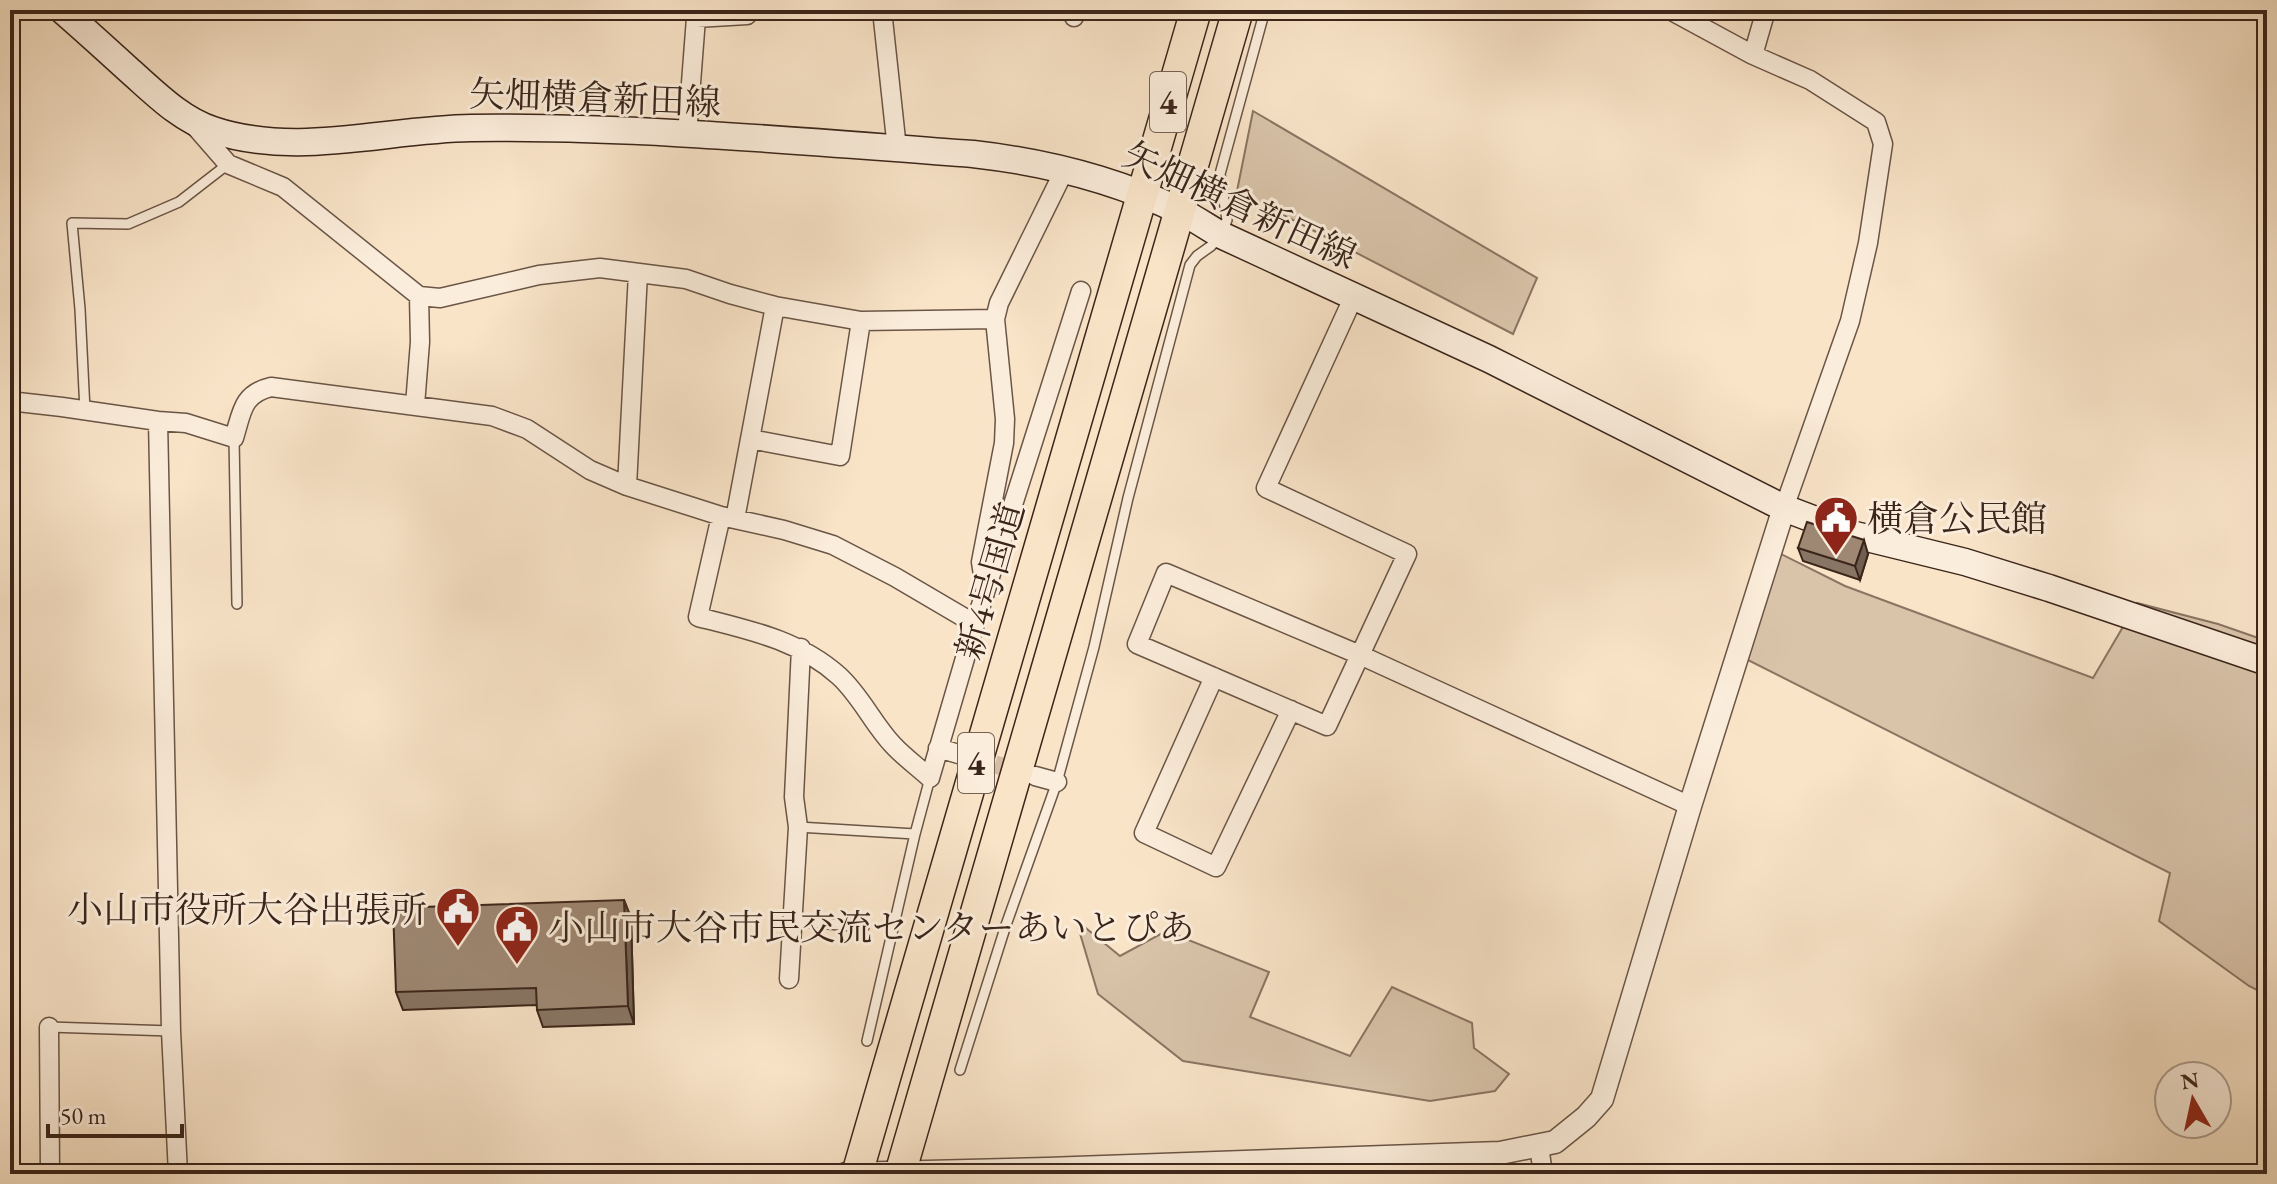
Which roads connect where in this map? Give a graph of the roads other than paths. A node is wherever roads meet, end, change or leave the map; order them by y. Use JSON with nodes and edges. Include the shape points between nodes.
{"nodes":[{"id":1,"x":62,"y":10,"type":"edge"},
{"id":2,"x":882,"y":10,"type":"edge"},
{"id":3,"x":1196,"y":10,"type":"edge"},
{"id":4,"x":1238,"y":10,"type":"edge"},
{"id":5,"x":1265,"y":10,"type":"edge"},
{"id":6,"x":1670,"y":10,"type":"edge"},
{"id":7,"x":1766,"y":10,"type":"edge"},
{"id":8,"x":747,"y":15,"type":"dead end"},
{"id":9,"x":1753,"y":55,"type":"junction"},
{"id":10,"x":192,"y":122,"type":"junction"},
{"id":11,"x":687,"y":135,"type":"junction"},
{"id":12,"x":897,"y":149,"type":"junction"},
{"id":13,"x":228,"y":164,"type":"junction"},
{"id":14,"x":1065,"y":169,"type":"junction"},
{"id":15,"x":1142,"y":195,"type":"junction"},
{"id":16,"x":1180,"y":210,"type":"junction"},
{"id":17,"x":1221,"y":235,"type":"junction"},
{"id":18,"x":638,"y":273,"type":"junction"},
{"id":19,"x":1081,"y":291,"type":"dead end"},
{"id":20,"x":419,"y":296,"type":"junction"},
{"id":21,"x":1354,"y":296,"type":"junction"},
{"id":22,"x":775,"y":306,"type":"junction"},
{"id":23,"x":995,"y":319,"type":"junction"},
{"id":24,"x":861,"y":321,"type":"junction"},
{"id":25,"x":10,"y":404,"type":"edge"},
{"id":26,"x":415,"y":405,"type":"junction"},
{"id":27,"x":85,"y":411,"type":"junction"},
{"id":28,"x":158,"y":421,"type":"junction"},
{"id":29,"x":234,"y":438,"type":"junction"},
{"id":30,"x":750,"y":439,"type":"junction"},
{"id":31,"x":627,"y":486,"type":"junction"},
{"id":32,"x":1784,"y":508,"type":"junction"},
{"id":33,"x":728,"y":518,"type":"junction"},
{"id":34,"x":986,"y":590,"type":"junction"},
{"id":35,"x":237,"y":604,"type":"dead end"},
{"id":36,"x":975,"y":624,"type":"junction"},
{"id":37,"x":801,"y":648,"type":"junction"},
{"id":38,"x":1360,"y":655,"type":"junction"},
{"id":39,"x":2267,"y":662,"type":"edge"},
{"id":40,"x":1214,"y":677,"type":"junction"},
{"id":41,"x":1291,"y":710,"type":"junction"},
{"id":42,"x":938,"y":748,"type":"junction"},
{"id":43,"x":962,"y":755,"type":"tunnel mouth"},
{"id":44,"x":1035,"y":776,"type":"tunnel mouth"},
{"id":45,"x":930,"y":778,"type":"junction"},
{"id":46,"x":1057,"y":782,"type":"junction"},
{"id":47,"x":1690,"y":806,"type":"junction"},
{"id":48,"x":798,"y":827,"type":"junction"},
{"id":49,"x":915,"y":834,"type":"junction"},
{"id":50,"x":792,"y":921,"type":"junction"},
{"id":51,"x":864,"y":927,"type":"dead end"},
{"id":52,"x":789,"y":979,"type":"dead end"},
{"id":53,"x":49,"y":1027,"type":"joint"},
{"id":54,"x":171,"y":1031,"type":"junction"},
{"id":55,"x":867,"y":1041,"type":"dead end"},
{"id":56,"x":960,"y":1070,"type":"dead end"},
{"id":57,"x":1539,"y":1146,"type":"junction"},
{"id":58,"x":1047,"y":1172,"type":"edge"},
{"id":59,"x":901,"y":1173,"type":"edge"},
{"id":60,"x":50,"y":1174,"type":"edge"},
{"id":61,"x":178,"y":1174,"type":"edge"},
{"id":62,"x":846,"y":1174,"type":"edge"},
{"id":63,"x":857,"y":1174,"type":"edge"},
{"id":64,"x":1543,"y":1174,"type":"edge"}],
"edges":[{"from":1,"to":10,"type":"main road","name":"矢畑横倉新田線"},
{"from":2,"to":12,"type":"street"},
{"from":3,"to":15,"type":"highway","name":"新4号国道","number":"4"},
{"from":4,"to":16,"type":"highway","number":"4"},
{"from":5,"to":17,"type":"lane","via":[[1220,174],[1227,220]]},
{"from":6,"to":9,"type":"street"},
{"from":7,"to":9,"type":"street"},
{"from":8,"to":11,"type":"street","via":[[696,18]]},
{"from":9,"to":32,"type":"street","via":[[1810,80],[1876,122],[1883,144],[1850,321]]},
{"from":10,"to":11,"type":"main road","name":"矢畑横倉新田線","via":[[231,136],[296,141],[467,128]]},
{"from":10,"to":13,"type":"street"},
{"from":11,"to":12,"type":"main road","name":"矢畑横倉新田線"},
{"from":12,"to":14,"type":"main road","name":"矢畑横倉新田線"},
{"from":13,"to":20,"type":"street","via":[[283,187]]},
{"from":13,"to":27,"type":"lane","via":[[179,202],[128,224],[72,223]]},
{"from":14,"to":15,"type":"main road","name":"矢畑横倉新田線"},
{"from":14,"to":23,"type":"street"},
{"from":15,"to":16,"type":"main road","name":"矢畑横倉新田線"},
{"from":15,"to":63,"type":"highway","name":"新4号国道","number":"4"},
{"from":16,"to":17,"type":"main road","name":"矢畑横倉新田線"},
{"from":16,"to":59,"type":"highway","number":"4"},
{"from":17,"to":21,"type":"main road","name":"矢畑横倉新田線"},
{"from":17,"to":46,"type":"lane","via":[[1190,265]]},
{"from":18,"to":20,"type":"street","via":[[600,268],[539,275],[440,298]]},
{"from":18,"to":22,"type":"street","via":[[686,279]]},
{"from":18,"to":31,"type":"street"},
{"from":19,"to":34,"type":"street"},
{"from":20,"to":26,"type":"street"},
{"from":21,"to":32,"type":"main road","name":"矢畑横倉新田線"},
{"from":21,"to":38,"type":"street","via":[[1266,488],[1407,554]]},
{"from":22,"to":24,"type":"street"},
{"from":22,"to":30,"type":"street"},
{"from":23,"to":24,"type":"street"},
{"from":23,"to":34,"type":"street","via":[[1005,419],[981,562]]},
{"from":24,"to":30,"type":"street","via":[[840,456]]},
{"from":25,"to":27,"type":"street"},
{"from":26,"to":29,"type":"street","via":[[271,387],[249,398]]},
{"from":26,"to":31,"type":"street","via":[[492,416],[527,429],[590,470]]},
{"from":27,"to":28,"type":"street"},
{"from":28,"to":29,"type":"street","via":[[186,423]]},
{"from":28,"to":54,"type":"street"},
{"from":29,"to":35,"type":"lane"},
{"from":30,"to":33,"type":"street"},
{"from":31,"to":33,"type":"street"},
{"from":32,"to":39,"type":"main road","name":"矢畑横倉新田線","via":[[1855,535],[2049,588]]},
{"from":32,"to":47,"type":"street"},
{"from":33,"to":36,"type":"street","via":[[833,545]]},
{"from":33,"to":37,"type":"street","via":[[698,617]]},
{"from":34,"to":36,"type":"street"},
{"from":36,"to":42,"type":"street"},
{"from":37,"to":45,"type":"street","via":[[840,677],[891,744]]},
{"from":37,"to":48,"type":"street","via":[[794,797]]},
{"from":38,"to":40,"type":"street","via":[[1166,573],[1137,644]]},
{"from":38,"to":41,"type":"street","via":[[1327,726]]},
{"from":38,"to":47,"type":"street"},
{"from":40,"to":41,"type":"street"},
{"from":40,"to":41,"type":"street","via":[[1144,833],[1216,867]]},
{"from":42,"to":43,"type":"street"},
{"from":42,"to":45,"type":"street"},
{"from":44,"to":46,"type":"street"},
{"from":45,"to":49,"type":"lane"},
{"from":46,"to":56,"type":"lane"},
{"from":47,"to":57,"type":"street","via":[[1602,1099],[1555,1142]]},
{"from":48,"to":49,"type":"lane"},
{"from":48,"to":50,"type":"street"},
{"from":49,"to":55,"type":"lane"},
{"from":50,"to":51,"type":"lane"},
{"from":50,"to":52,"type":"street"},
{"from":53,"to":54,"type":"lane"},
{"from":53,"to":60,"type":"street"},
{"from":54,"to":61,"type":"street"},
{"from":57,"to":58,"type":"street","via":[[1500,1153]]},
{"from":57,"to":64,"type":"street"},
{"from":58,"to":59,"type":"street"},
{"from":59,"to":63,"type":"street"},
{"from":62,"to":63,"type":"street"}]}
